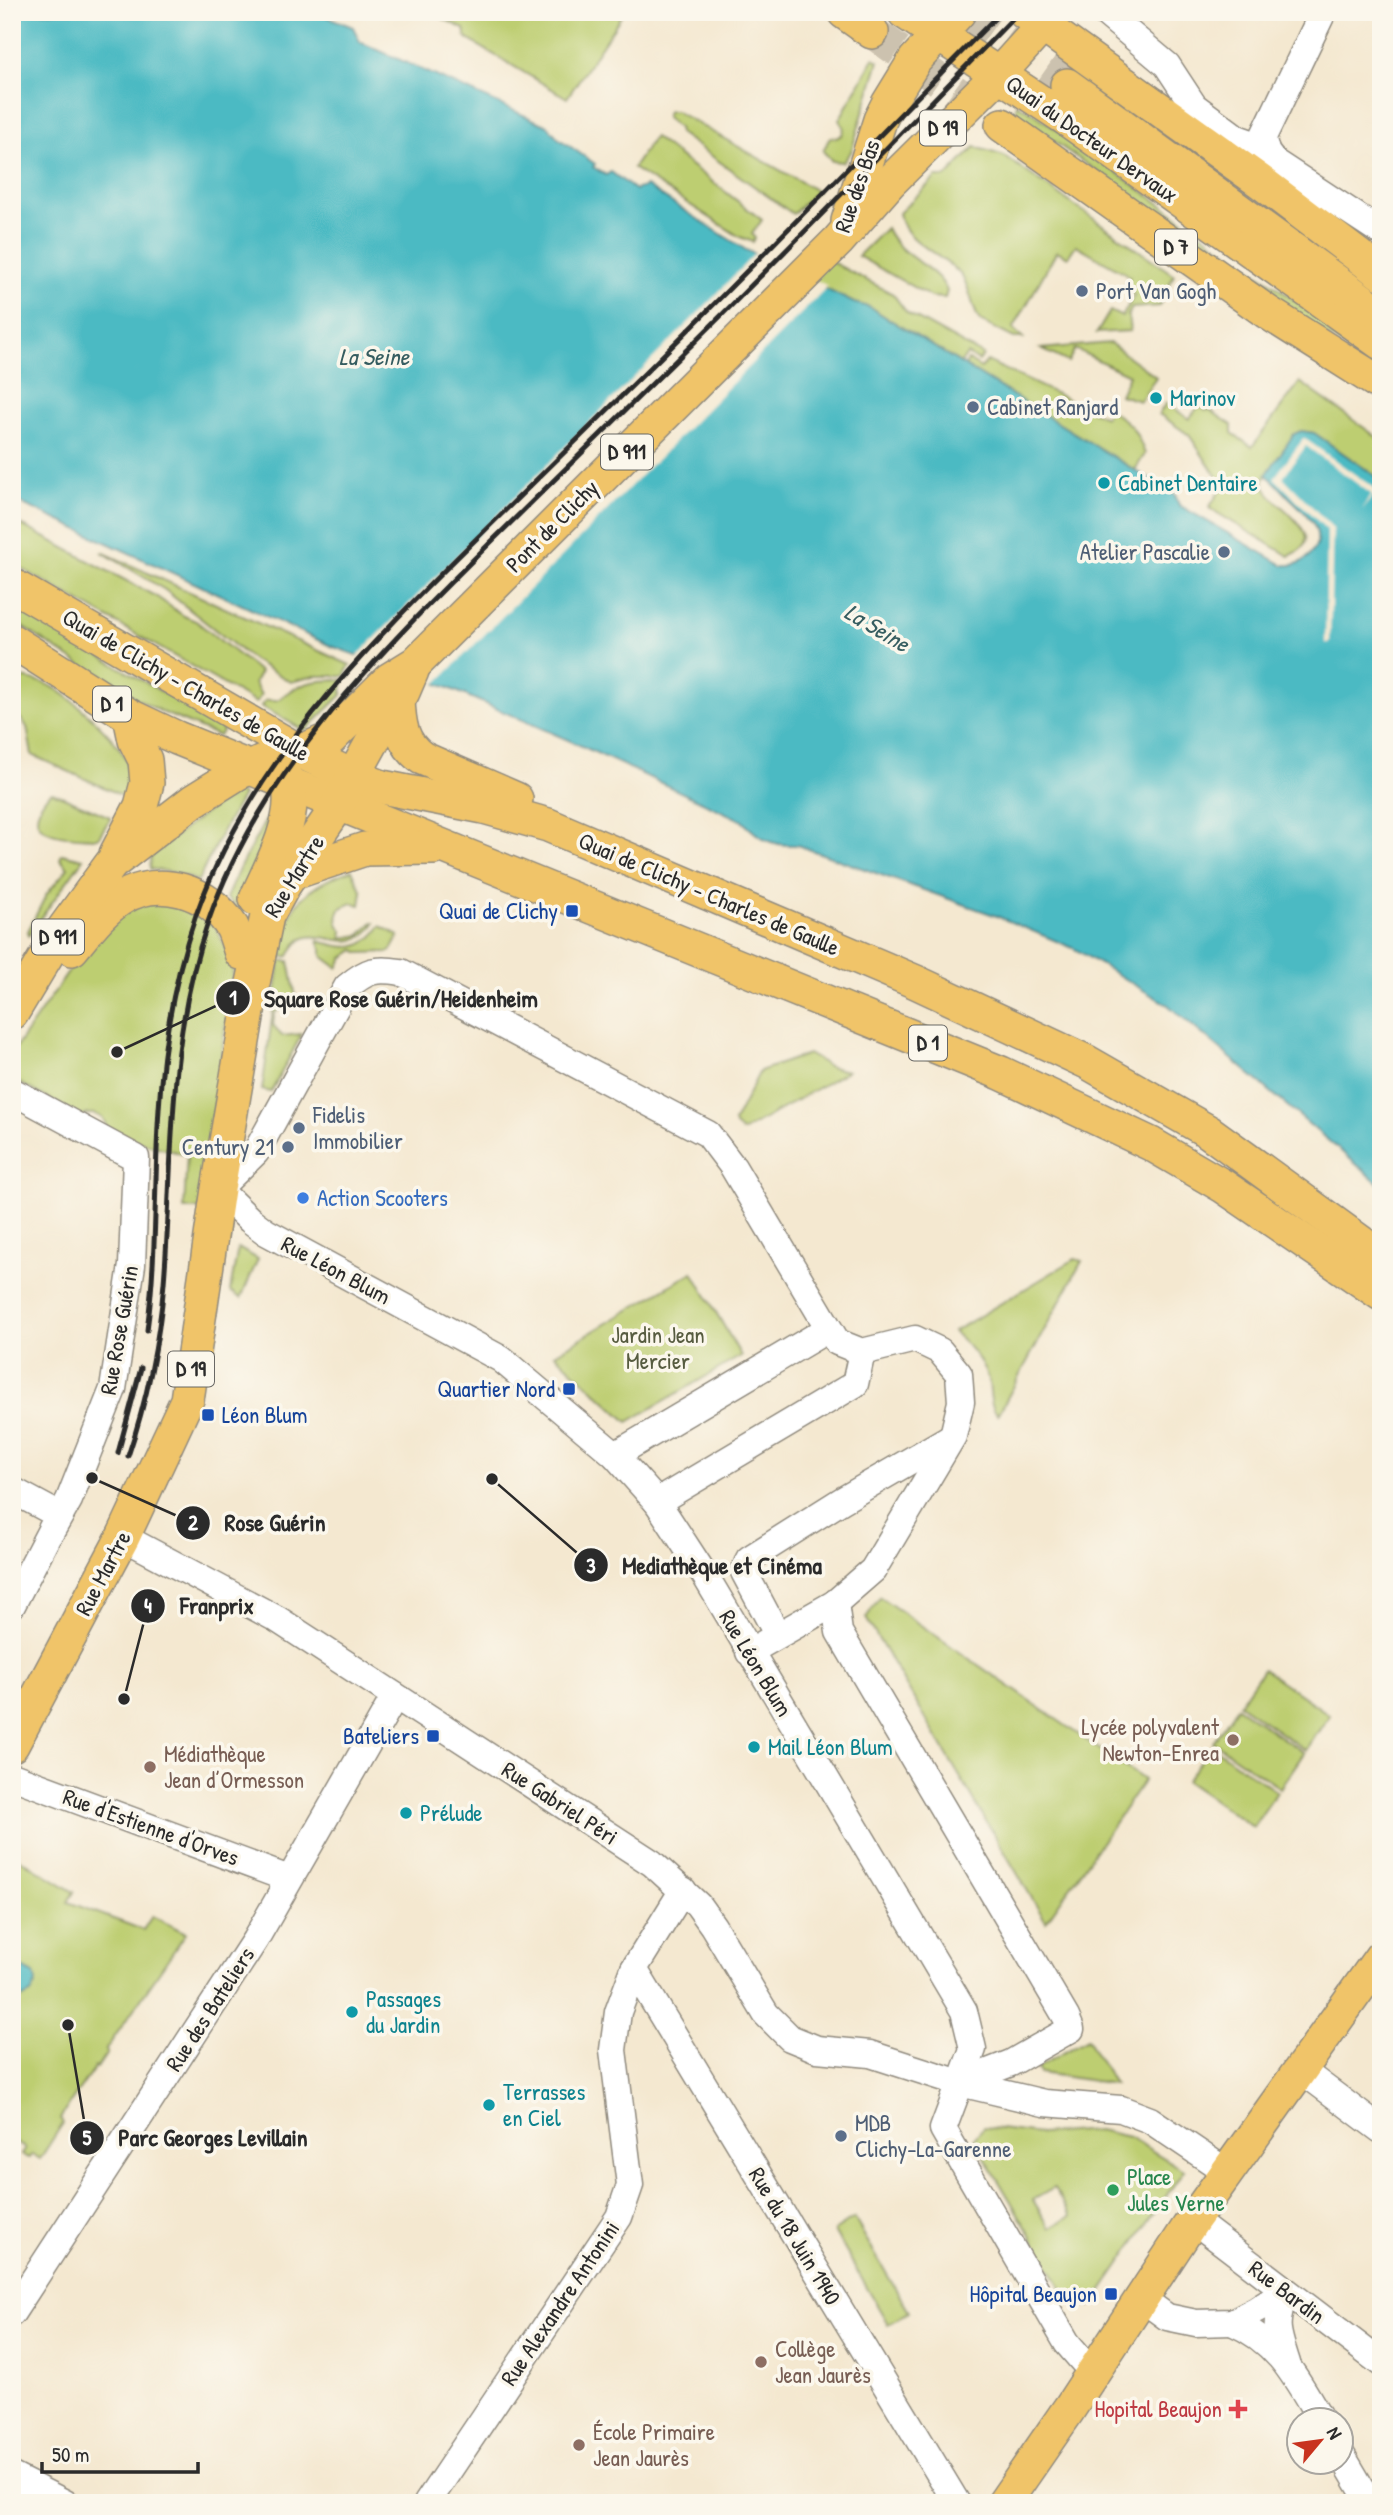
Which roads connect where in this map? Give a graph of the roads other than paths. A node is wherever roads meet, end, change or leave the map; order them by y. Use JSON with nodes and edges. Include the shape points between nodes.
{"nodes":[{"id":1,"x":844,"y":12,"type":"edge"},
{"id":2,"x":904,"y":12,"type":"edge"},
{"id":3,"x":1104,"y":12,"type":"edge"},
{"id":4,"x":1323,"y":12,"type":"edge"},
{"id":5,"x":1040,"y":17,"type":"edge"},
{"id":6,"x":948,"y":23,"type":"edge"},
{"id":7,"x":872,"y":32,"type":"tunnel mouth"},
{"id":8,"x":1100,"y":68,"type":"junction"},
{"id":9,"x":999,"y":75,"type":"junction"},
{"id":10,"x":1067,"y":85,"type":"tunnel mouth"},
{"id":11,"x":1065,"y":118,"type":"junction"},
{"id":12,"x":1002,"y":125,"type":"tunnel mouth"},
{"id":13,"x":1265,"y":148,"type":"junction"},
{"id":14,"x":1381,"y":232,"type":"edge"},
{"id":15,"x":838,"y":241,"type":"junction"},
{"id":16,"x":1381,"y":273,"type":"edge"},
{"id":17,"x":1381,"y":314,"type":"edge"},
{"id":18,"x":1381,"y":343,"type":"edge"},
{"id":19,"x":1381,"y":384,"type":"edge"},
{"id":20,"x":12,"y":585,"type":"edge"},
{"id":21,"x":12,"y":641,"type":"edge"},
{"id":22,"x":386,"y":713,"type":"junction"},
{"id":23,"x":130,"y":716,"type":"junction"},
{"id":24,"x":282,"y":768,"type":"junction"},
{"id":25,"x":344,"y":777,"type":"junction"},
{"id":26,"x":548,"y":825,"type":"junction"},
{"id":27,"x":447,"y":848,"type":"junction"},
{"id":28,"x":111,"y":864,"type":"junction"},
{"id":29,"x":293,"y":873,"type":"junction"},
{"id":30,"x":241,"y":953,"type":"junction"},
{"id":31,"x":248,"y":1014,"type":"junction"},
{"id":32,"x":12,"y":1016,"type":"edge"},
{"id":33,"x":12,"y":1091,"type":"edge"},
{"id":34,"x":218,"y":1189,"type":"junction"},
{"id":35,"x":1381,"y":1257,"type":"edge"},
{"id":36,"x":1381,"y":1294,"type":"edge"},
{"id":37,"x":828,"y":1329,"type":"junction"},
{"id":38,"x":862,"y":1352,"type":"junction"},
{"id":39,"x":953,"y":1436,"type":"junction"},
{"id":40,"x":615,"y":1455,"type":"junction"},
{"id":41,"x":12,"y":1490,"type":"edge"},
{"id":42,"x":657,"y":1502,"type":"junction"},
{"id":43,"x":53,"y":1524,"type":"junction"},
{"id":44,"x":122,"y":1537,"type":"junction"},
{"id":45,"x":835,"y":1603,"type":"junction"},
{"id":46,"x":12,"y":1605,"type":"edge"},
{"id":47,"x":777,"y":1634,"type":"junction"},
{"id":48,"x":749,"y":1652,"type":"junction"},
{"id":49,"x":395,"y":1696,"type":"junction"},
{"id":50,"x":12,"y":1745,"type":"edge"},
{"id":51,"x":12,"y":1776,"type":"edge"},
{"id":52,"x":289,"y":1879,"type":"junction"},
{"id":53,"x":684,"y":1890,"type":"junction"},
{"id":54,"x":1381,"y":1957,"type":"edge"},
{"id":55,"x":634,"y":1969,"type":"junction"},
{"id":56,"x":1301,"y":2070,"type":"junction"},
{"id":57,"x":960,"y":2083,"type":"junction"},
{"id":58,"x":1381,"y":2130,"type":"edge"},
{"id":59,"x":1227,"y":2172,"type":"junction"},
{"id":60,"x":1193,"y":2220,"type":"junction"},
{"id":61,"x":1285,"y":2291,"type":"junction"},
{"id":62,"x":1141,"y":2298,"type":"junction"},
{"id":63,"x":12,"y":2314,"type":"edge"},
{"id":64,"x":1232,"y":2322,"type":"junction"},
{"id":65,"x":1381,"y":2363,"type":"edge"},
{"id":66,"x":1287,"y":2364,"type":"junction"},
{"id":67,"x":1093,"y":2373,"type":"junction"},
{"id":68,"x":1312,"y":2406,"type":"edge"},
{"id":69,"x":12,"y":2476,"type":"edge"},
{"id":70,"x":1354,"y":2476,"type":"edge"},
{"id":71,"x":65,"y":2503,"type":"edge"},
{"id":72,"x":427,"y":2503,"type":"edge"},
{"id":73,"x":957,"y":2503,"type":"edge"},
{"id":74,"x":1003,"y":2503,"type":"edge"},
{"id":75,"x":1370,"y":2503,"type":"edge"}],
"edges":[{"from":1,"to":7,"type":"main road"},
{"from":2,"to":6,"type":"main road","name":"Quai du Docteur Dervaux"},
{"from":3,"to":13,"type":"street","via":[[1167,65],[1194,106],[1237,138]]},
{"from":4,"to":13,"type":"street","via":[[1264,135]]},
{"from":5,"to":8,"type":"main road"},
{"from":5,"to":9,"type":"main road","name":"Rue des Bas","number":"D 19"},
{"from":6,"to":9,"type":"main road","name":"Quai du Docteur Dervaux"},
{"from":6,"to":15,"type":"main road","name":"Rue des Bas","number":"D 19","via":[[915,60],[880,120]]},
{"from":8,"to":11,"type":"main road","via":[[1084,64],[1057,74],[1052,95]]},
{"from":8,"to":16,"type":"main road"},
{"from":9,"to":11,"type":"main road","name":"Quai du Docteur Dervaux"},
{"from":9,"to":15,"type":"main road","name":"Rue des Bas","number":"D 19","via":[[889,183]]},
{"from":10,"to":17,"type":"main road","name":"Quai du Docteur Dervaux"},
{"from":11,"to":18,"type":"main road","name":"Quai du Docteur Dervaux"},
{"from":12,"to":19,"type":"main road","name":"Quai du Docteur Dervaux","number":"D 7","via":[[1267,312]]},
{"from":13,"to":14,"type":"street","via":[[1276,163]]},
{"from":15,"to":22,"type":"main road","name":"Pont de Clichy","number":"D 911","via":[[416,663],[390,679]]},
{"from":20,"to":24,"type":"main road","name":"Quai de Clichy - Charles de Gaulle","number":"D 1","via":[[254,725]]},
{"from":21,"to":23,"type":"main road","name":"Quai de Clichy - Charles de Gaulle","number":"D 1"},
{"from":22,"to":24,"type":"main road","name":"Pont de Clichy"},
{"from":22,"to":25,"type":"main road","name":"Pont de Clichy","number":"D 19"},
{"from":22,"to":26,"type":"main road","via":[[422,758],[517,800]]},
{"from":23,"to":24,"type":"main road","name":"Quai de Clichy - Charles de Gaulle","number":"D 1"},
{"from":23,"to":28,"type":"main road","number":"D 911","via":[[145,760],[147,783],[141,806]]},
{"from":24,"to":25,"type":"main road","name":"Quai de Clichy - Charles de Gaulle"},
{"from":24,"to":28,"type":"main road","number":"D 911","via":[[193,801]]},
{"from":24,"to":30,"type":"main road","via":[[290,806],[281,843],[252,908]]},
{"from":25,"to":26,"type":"main road","name":"Quai de Clichy - Charles de Gaulle"},
{"from":25,"to":27,"type":"main road","name":"Quai de Clichy - Charles de Gaulle","number":"D 1"},
{"from":25,"to":29,"type":"main road","name":"Rue Martre","number":"D 19"},
{"from":26,"to":35,"type":"main road","name":"Quai de Clichy - Charles de Gaulle","via":[[916,982],[1087,1062],[1209,1132]]},
{"from":27,"to":29,"type":"main road","number":"D 1","via":[[365,849]]},
{"from":27,"to":36,"type":"main road","name":"Quai de Clichy - Charles de Gaulle","number":"D 1","via":[[1001,1073],[1150,1144],[1223,1186]]},
{"from":28,"to":32,"type":"main road","number":"D 911","via":[[57,938]]},
{"from":29,"to":31,"type":"main road","name":"Rue Martre","number":"D 19","via":[[267,916]]},
{"from":30,"to":31,"type":"main road","via":[[237,990]]},
{"from":30,"to":32,"type":"main road","via":[[234,930],[203,899],[171,887],[140,890],[108,908]]},
{"from":31,"to":34,"type":"main road","name":"Rue Martre","number":"D 19"},
{"from":33,"to":43,"type":"street","name":"Rue Rose Guérin","via":[[136,1158],[131,1265],[113,1389],[69,1500]]},
{"from":34,"to":37,"type":"street","via":[[256,1152],[347,987],[363,973],[401,972],[708,1134],[733,1167]]},
{"from":34,"to":40,"type":"street","name":"Rue Léon Blum","via":[[266,1232],[501,1359]]},
{"from":34,"to":44,"type":"main road","name":"Rue Martre","number":"D 19","via":[[187,1400]]},
{"from":37,"to":38,"type":"street","via":[[837,1342]]},
{"from":37,"to":40,"type":"street"},
{"from":38,"to":39,"type":"street","via":[[915,1339],[940,1351],[959,1374],[961,1402]]},
{"from":38,"to":42,"type":"street","via":[[855,1384]]},
{"from":39,"to":45,"type":"street","via":[[873,1570]]},
{"from":39,"to":47,"type":"street","via":[[749,1559],[744,1572]]},
{"from":40,"to":42,"type":"street","name":"Rue Léon Blum"},
{"from":41,"to":43,"type":"street","via":[[46,1508]]},
{"from":42,"to":48,"type":"street","name":"Rue Léon Blum"},
{"from":43,"to":46,"type":"street"},
{"from":44,"to":49,"type":"street","name":"Rue Gabriel Péri","via":[[277,1619]]},
{"from":44,"to":50,"type":"main road","name":"Rue Martre","number":"D 19"},
{"from":45,"to":47,"type":"street"},
{"from":45,"to":57,"type":"street","via":[[839,1632],[1071,2029],[1011,2063]]},
{"from":47,"to":48,"type":"street"},
{"from":48,"to":57,"type":"street","name":"Rue Léon Blum","via":[[964,2011],[973,2049]]},
{"from":49,"to":52,"type":"street","name":"Rue des Bateliers"},
{"from":49,"to":53,"type":"street","name":"Rue Gabriel Péri","via":[[652,1863]]},
{"from":51,"to":52,"type":"street","name":"Rue d'Estienne d'Orves"},
{"from":52,"to":63,"type":"street","name":"Rue des Bateliers","via":[[255,1940]]},
{"from":53,"to":55,"type":"street","name":"Rue Alexandre Antonini"},
{"from":53,"to":57,"type":"street","name":"Rue Gabriel Péri","via":[[713,1926],[766,2014],[790,2038],[817,2049],[870,2054]]},
{"from":54,"to":56,"type":"main road"},
{"from":55,"to":72,"type":"street","name":"Rue Alexandre Antonini","via":[[618,2012],[613,2050],[630,2185],[619,2217]]},
{"from":55,"to":73,"type":"street","name":"Rue du 18 Juin 1940"},
{"from":56,"to":58,"type":"street"},
{"from":56,"to":59,"type":"main road"},
{"from":57,"to":59,"type":"street","via":[[1044,2103],[1121,2109],[1150,2120]]},
{"from":57,"to":67,"type":"street","name":"Rue Léon Blum","via":[[943,2129],[1068,2343]]},
{"from":59,"to":60,"type":"main road"},
{"from":60,"to":61,"type":"street","name":"Rue Bardin"},
{"from":60,"to":62,"type":"main road"},
{"from":61,"to":64,"type":"street"},
{"from":61,"to":65,"type":"street","name":"Rue Bardin"},
{"from":61,"to":66,"type":"street","via":[[1276,2317]]},
{"from":62,"to":64,"type":"street","via":[[1167,2316],[1196,2323]]},
{"from":62,"to":67,"type":"main road"},
{"from":64,"to":66,"type":"street","via":[[1254,2331]]},
{"from":66,"to":68,"type":"street"},
{"from":67,"to":74,"type":"main road"},
{"from":69,"to":71,"type":"street"},
{"from":70,"to":75,"type":"street"}]}
